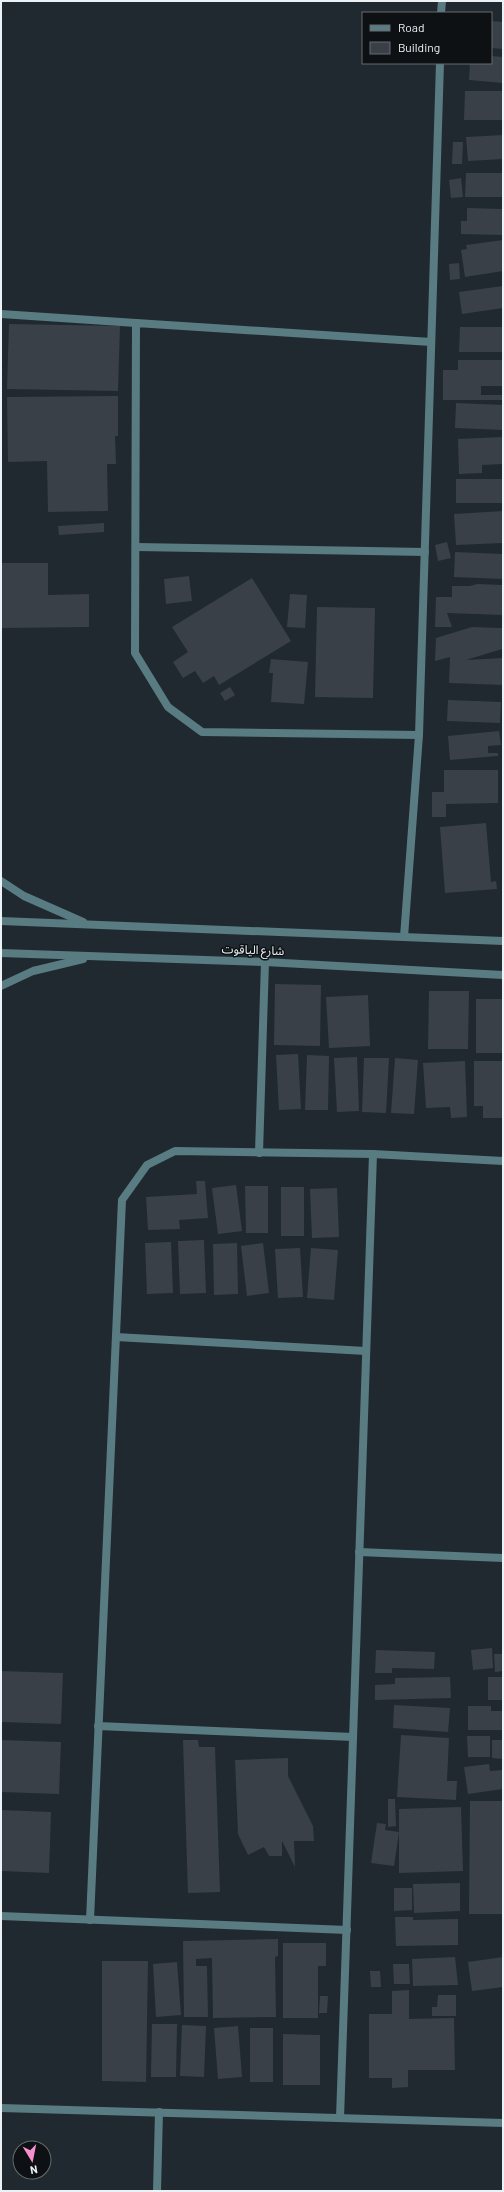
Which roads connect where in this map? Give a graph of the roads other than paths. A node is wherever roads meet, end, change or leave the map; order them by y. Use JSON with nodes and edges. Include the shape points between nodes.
{"nodes":[{"id":1,"x":442,"y":1,"type":"edge"},
{"id":2,"x":442,"y":12,"type":"edge"},
{"id":3,"x":440,"y":64,"type":"edge"},
{"id":4,"x":1,"y":314,"type":"edge"},
{"id":5,"x":136,"y":323,"type":"junction"},
{"id":6,"x":431,"y":342,"type":"junction"},
{"id":7,"x":136,"y":547,"type":"junction"},
{"id":8,"x":425,"y":552,"type":"junction"},
{"id":9,"x":419,"y":735,"type":"junction"},
{"id":10,"x":1,"y":881,"type":"edge"},
{"id":11,"x":1,"y":921,"type":"edge"},
{"id":12,"x":88,"y":924,"type":"junction"},
{"id":13,"x":404,"y":937,"type":"junction"},
{"id":14,"x":503,"y":940,"type":"edge"},
{"id":15,"x":1,"y":953,"type":"edge"},
{"id":16,"x":93,"y":956,"type":"junction"},
{"id":17,"x":265,"y":962,"type":"junction"},
{"id":18,"x":503,"y":975,"type":"edge"},
{"id":19,"x":1,"y":986,"type":"edge"},
{"id":20,"x":260,"y":1153,"type":"junction"},
{"id":21,"x":373,"y":1154,"type":"junction"},
{"id":22,"x":503,"y":1161,"type":"edge"},
{"id":23,"x":116,"y":1337,"type":"junction"},
{"id":24,"x":366,"y":1351,"type":"junction"},
{"id":25,"x":359,"y":1552,"type":"junction"},
{"id":26,"x":503,"y":1558,"type":"edge"},
{"id":27,"x":98,"y":1726,"type":"junction"},
{"id":28,"x":353,"y":1737,"type":"junction"},
{"id":29,"x":1,"y":1916,"type":"edge"},
{"id":30,"x":90,"y":1920,"type":"junction"},
{"id":31,"x":347,"y":1930,"type":"junction"},
{"id":32,"x":1,"y":2108,"type":"edge"},
{"id":33,"x":159,"y":2112,"type":"junction"},
{"id":34,"x":340,"y":2118,"type":"junction"},
{"id":35,"x":503,"y":2123,"type":"edge"},
{"id":36,"x":157,"y":2191,"type":"edge"}],
"edges":[{"from":1,"to":2,"type":"street"},
{"from":3,"to":6,"type":"street"},
{"from":4,"to":5,"type":"street"},
{"from":5,"to":6,"type":"street"},
{"from":5,"to":7,"type":"street"},
{"from":6,"to":8,"type":"street"},
{"from":7,"to":8,"type":"street"},
{"from":7,"to":9,"type":"street","via":[[135,654],[168,707],[202,732]]},
{"from":8,"to":9,"type":"street"},
{"from":9,"to":13,"type":"street"},
{"from":10,"to":12,"type":"street","via":[[24,896]]},
{"from":11,"to":12,"type":"street","name":"شارع الياقوت"},
{"from":12,"to":13,"type":"street","name":"شارع الياقوت"},
{"from":13,"to":14,"type":"street","name":"شارع الياقوت"},
{"from":15,"to":16,"type":"street","name":"شارع الياقوت"},
{"from":16,"to":17,"type":"street","name":"شارع الياقوت"},
{"from":16,"to":19,"type":"street","via":[[33,971]]},
{"from":17,"to":18,"type":"street","name":"شارع الياقوت"},
{"from":17,"to":20,"type":"street"},
{"from":20,"to":21,"type":"street"},
{"from":20,"to":23,"type":"street","via":[[175,1151],[147,1165],[122,1200]]},
{"from":21,"to":22,"type":"street"},
{"from":21,"to":24,"type":"street"},
{"from":23,"to":24,"type":"street"},
{"from":23,"to":27,"type":"street"},
{"from":24,"to":25,"type":"street"},
{"from":25,"to":26,"type":"street"},
{"from":25,"to":28,"type":"street"},
{"from":27,"to":28,"type":"street"},
{"from":27,"to":30,"type":"street"},
{"from":28,"to":31,"type":"street"},
{"from":29,"to":30,"type":"street"},
{"from":30,"to":31,"type":"street"},
{"from":31,"to":34,"type":"street"},
{"from":32,"to":33,"type":"street"},
{"from":33,"to":34,"type":"street"},
{"from":33,"to":36,"type":"street"},
{"from":34,"to":35,"type":"street"}]}
